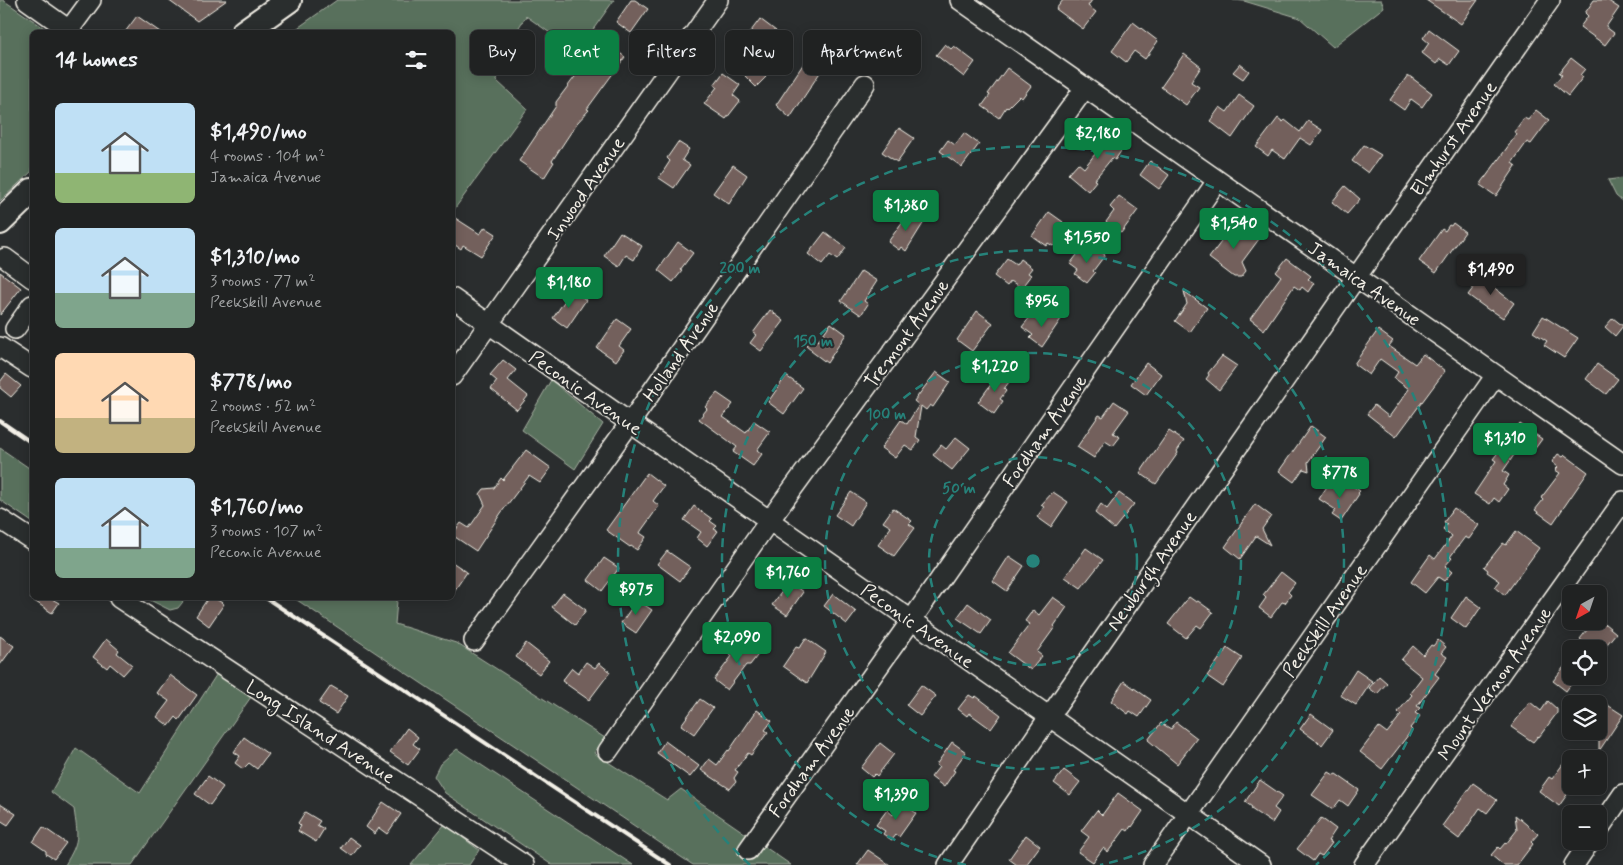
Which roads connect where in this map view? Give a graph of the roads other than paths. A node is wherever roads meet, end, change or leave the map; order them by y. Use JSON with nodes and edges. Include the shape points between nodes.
{"nodes":[{"id":1,"x":27,"y":0,"type":"edge"},
{"id":2,"x":91,"y":0,"type":"edge"},
{"id":3,"x":288,"y":0,"type":"edge"},
{"id":4,"x":718,"y":0,"type":"edge"},
{"id":5,"x":960,"y":0,"type":"edge"},
{"id":6,"x":1550,"y":0,"type":"edge"},
{"id":7,"x":70,"y":30,"type":"edge"},
{"id":8,"x":72,"y":30,"type":"edge"},
{"id":9,"x":247,"y":30,"type":"edge"},
{"id":10,"x":865,"y":84,"type":"dead end"},
{"id":11,"x":1085,"y":88,"type":"junction"},
{"id":12,"x":1217,"y":181,"type":"junction"},
{"id":13,"x":30,"y":193,"type":"edge"},
{"id":14,"x":0,"y":222,"type":"edge"},
{"id":15,"x":5,"y":258,"type":"dead end"},
{"id":16,"x":1356,"y":276,"type":"junction"},
{"id":17,"x":30,"y":277,"type":"edge"},
{"id":18,"x":455,"y":300,"type":"edge"},
{"id":19,"x":30,"y":308,"type":"edge"},
{"id":20,"x":490,"y":324,"type":"junction"},
{"id":21,"x":15,"y":329,"type":"dead end"},
{"id":22,"x":0,"y":347,"type":"edge"},
{"id":23,"x":30,"y":367,"type":"edge"},
{"id":24,"x":455,"y":372,"type":"edge"},
{"id":25,"x":1496,"y":375,"type":"junction"},
{"id":26,"x":630,"y":423,"type":"junction"},
{"id":27,"x":1623,"y":464,"type":"edge"},
{"id":28,"x":1623,"y":501,"type":"edge"},
{"id":29,"x":0,"y":519,"type":"edge"},
{"id":30,"x":769,"y":521,"type":"junction"},
{"id":31,"x":30,"y":539,"type":"edge"},
{"id":32,"x":122,"y":600,"type":"edge"},
{"id":33,"x":911,"y":621,"type":"junction"},
{"id":34,"x":474,"y":641,"type":"dead end"},
{"id":35,"x":1049,"y":717,"type":"junction"},
{"id":36,"x":608,"y":751,"type":"dead end"},
{"id":37,"x":1623,"y":794,"type":"edge"},
{"id":38,"x":1188,"y":814,"type":"junction"},
{"id":39,"x":1607,"y":817,"type":"edge"},
{"id":40,"x":748,"y":850,"type":"dead end"},
{"id":41,"x":1584,"y":850,"type":"edge"},
{"id":42,"x":524,"y":865,"type":"edge"},
{"id":43,"x":948,"y":865,"type":"edge"},
{"id":44,"x":1153,"y":865,"type":"edge"},
{"id":45,"x":1261,"y":865,"type":"edge"},
{"id":46,"x":1364,"y":865,"type":"edge"},
{"id":47,"x":1574,"y":865,"type":"edge"}],
"edges":[{"from":1,"to":7,"type":"street"},
{"from":2,"to":8,"type":"street"},
{"from":3,"to":9,"type":"main road"},
{"from":4,"to":20,"type":"street","name":"Inwood Avenue"},
{"from":5,"to":11,"type":"street","name":"Jamaica Avenue"},
{"from":6,"to":16,"type":"street","name":"Elmhurst Avenue"},
{"from":10,"to":26,"type":"street","name":"Holland Avenue"},
{"from":11,"to":12,"type":"street","name":"Jamaica Avenue"},
{"from":11,"to":30,"type":"street","name":"Tremont Avenue"},
{"from":12,"to":16,"type":"street","name":"Jamaica Avenue"},
{"from":12,"to":33,"type":"street","name":"Fordham Avenue"},
{"from":13,"to":14,"type":"main road"},
{"from":15,"to":17,"type":"street"},
{"from":16,"to":25,"type":"street","name":"Jamaica Avenue"},
{"from":16,"to":35,"type":"street","name":"Newburgh Avenue"},
{"from":18,"to":20,"type":"street","name":"Peconic Avenue"},
{"from":19,"to":21,"type":"street"},
{"from":20,"to":24,"type":"street","name":"Inwood Avenue"},
{"from":20,"to":26,"type":"street","name":"Peconic Avenue"},
{"from":22,"to":23,"type":"street"},
{"from":25,"to":27,"type":"street","name":"Jamaica Avenue"},
{"from":25,"to":38,"type":"street","name":"Peekskill Avenue"},
{"from":26,"to":30,"type":"street","name":"Peconic Avenue"},
{"from":26,"to":34,"type":"street","name":"Holland Avenue"},
{"from":28,"to":46,"type":"street","name":"Mount Vernon Avenue"},
{"from":29,"to":31,"type":"street"},
{"from":30,"to":33,"type":"street","name":"Peconic Avenue"},
{"from":30,"to":36,"type":"street","name":"Tremont Avenue"},
{"from":32,"to":42,"type":"street","name":"Long Island Avenue"},
{"from":33,"to":35,"type":"street","name":"Peconic Avenue"},
{"from":33,"to":40,"type":"street","name":"Fordham Avenue"},
{"from":35,"to":38,"type":"street","name":"Peconic Avenue"},
{"from":35,"to":43,"type":"street","name":"Newburgh Avenue"},
{"from":37,"to":39,"type":"street"},
{"from":38,"to":44,"type":"street","name":"Peekskill Avenue"},
{"from":38,"to":45,"type":"street","name":"Peconic Avenue"},
{"from":41,"to":47,"type":"street"}]}
